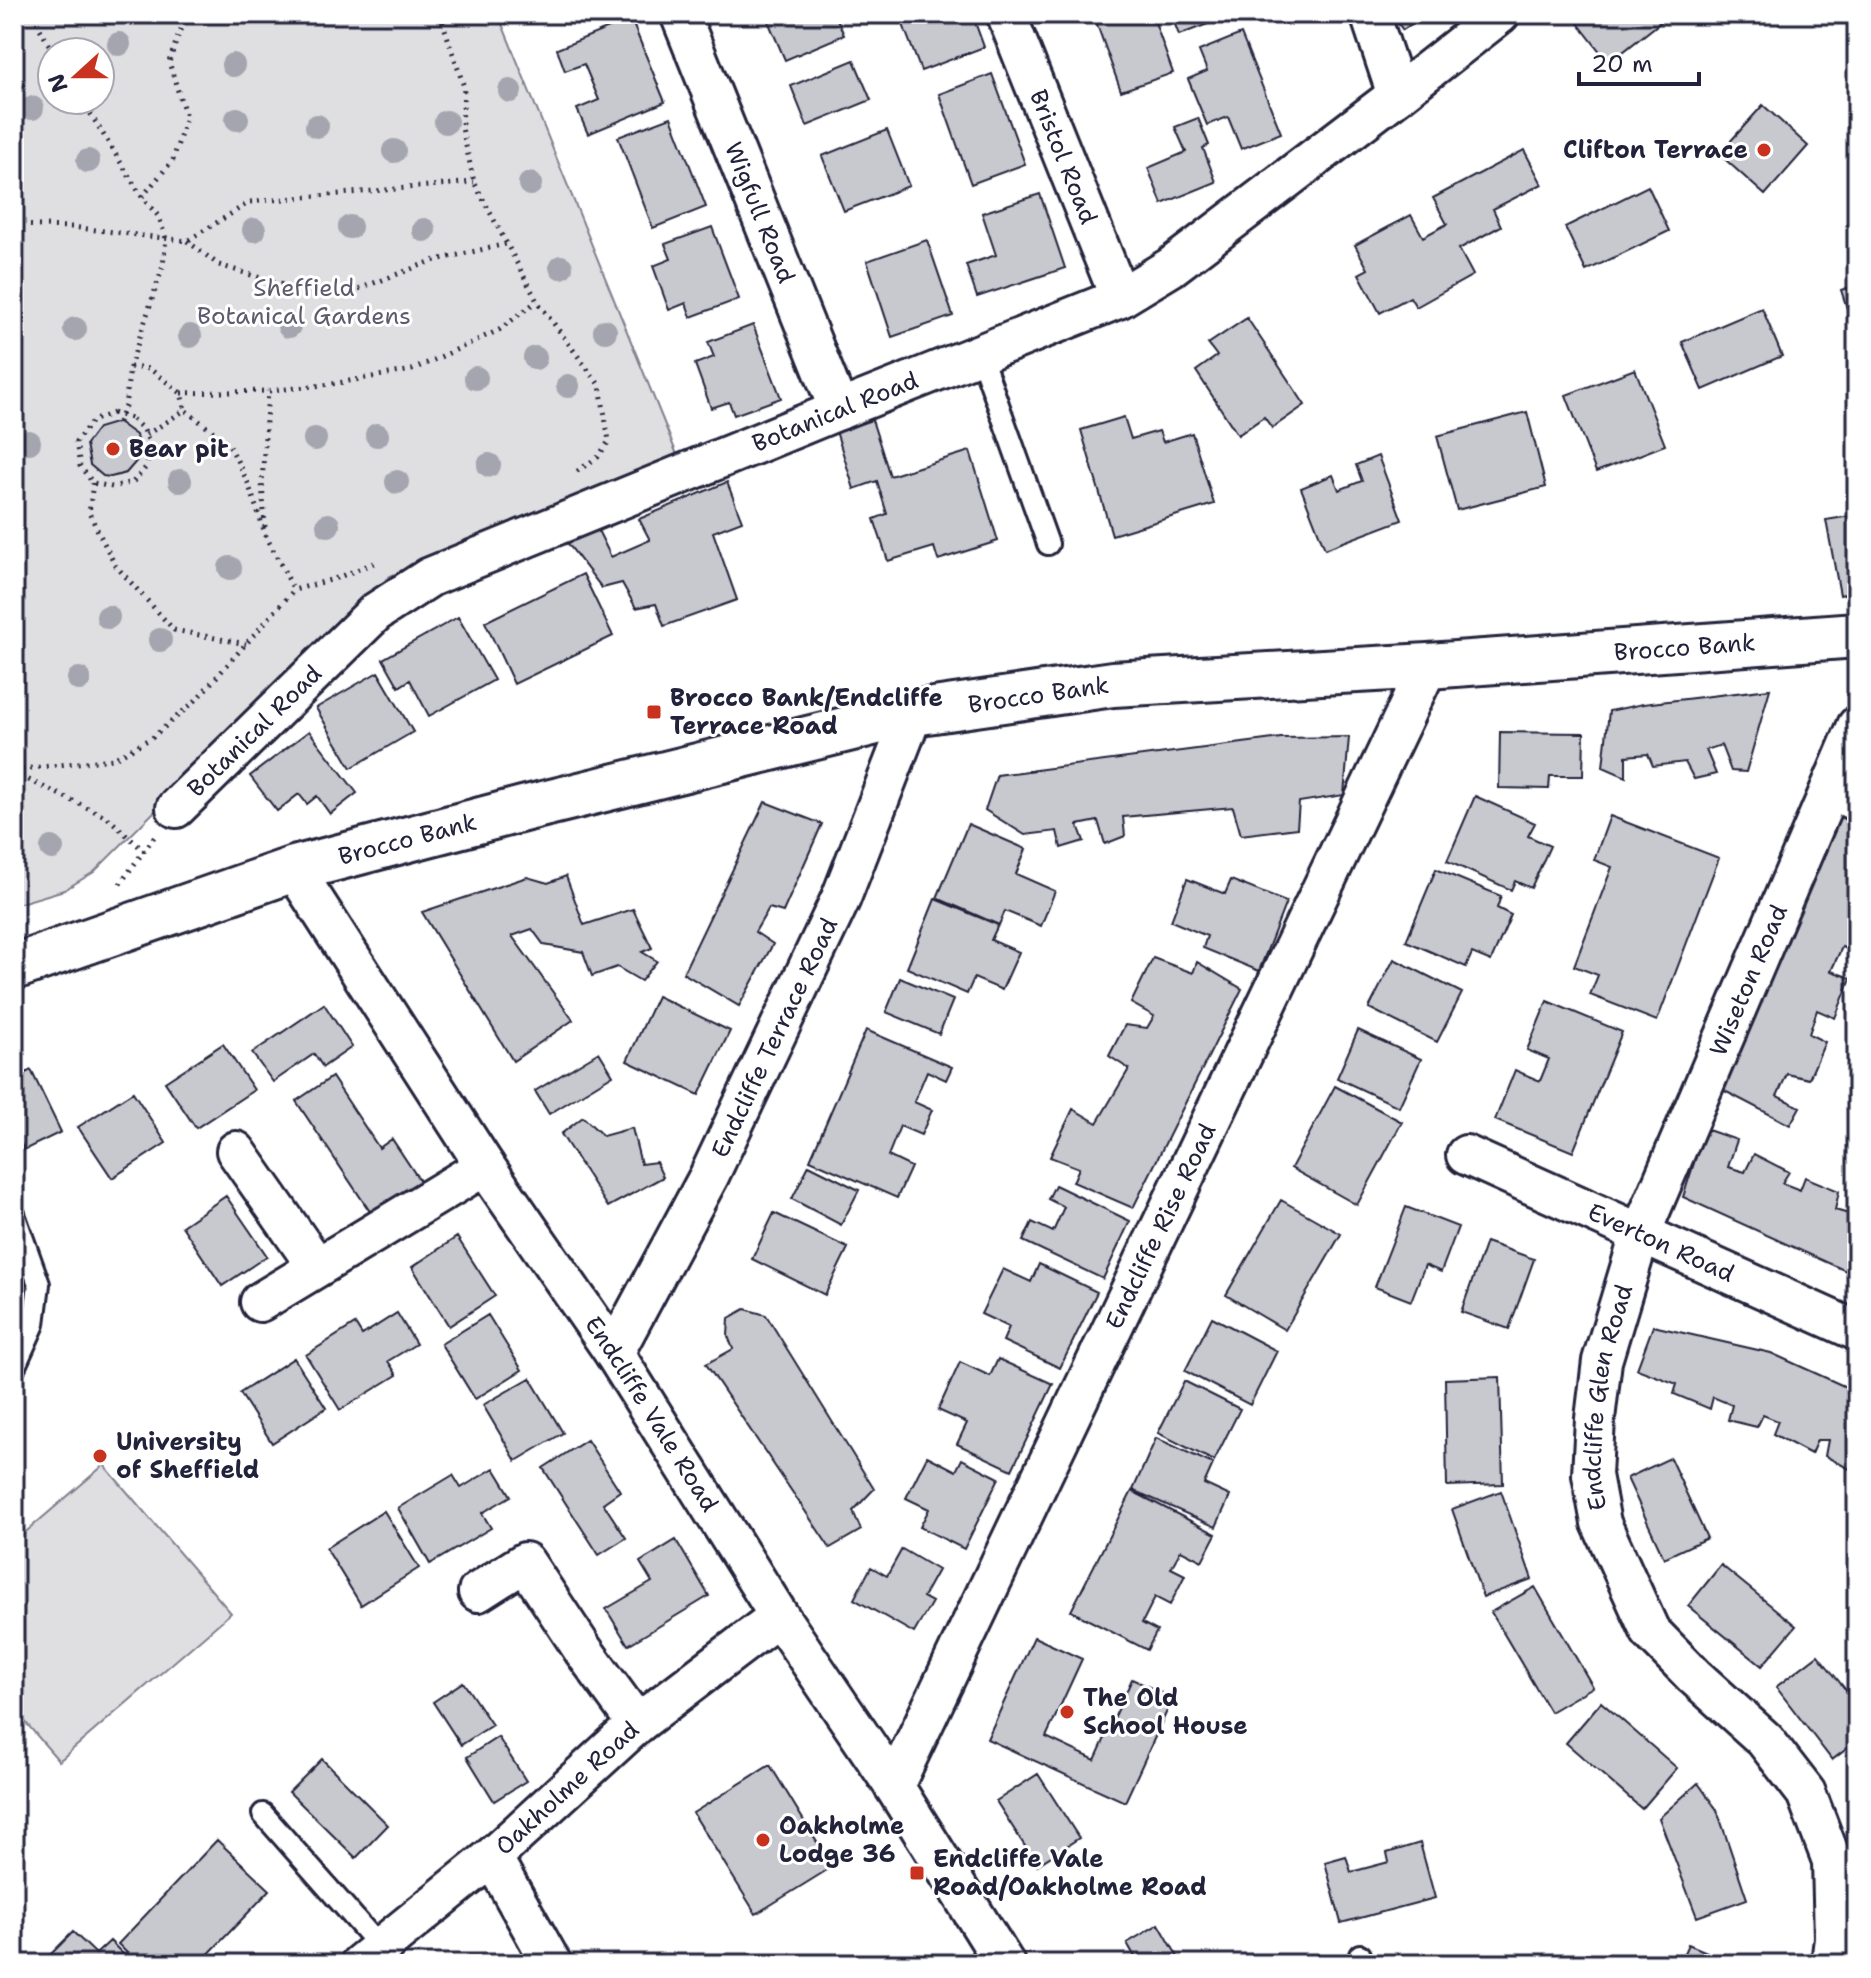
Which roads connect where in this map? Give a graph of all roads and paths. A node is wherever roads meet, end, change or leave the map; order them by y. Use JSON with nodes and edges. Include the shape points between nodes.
{"nodes":[{"id":1,"x":35,"y":14,"type":"edge"},
{"id":2,"x":186,"y":14,"type":"edge"},
{"id":3,"x":440,"y":14,"type":"edge"},
{"id":4,"x":680,"y":14,"type":"edge"},
{"id":5,"x":1006,"y":14,"type":"edge"},
{"id":6,"x":1370,"y":14,"type":"edge"},
{"id":7,"x":1500,"y":14,"type":"edge"},
{"id":8,"x":44,"y":36,"type":"edge"},
{"id":9,"x":1397,"y":95,"type":"junction"},
{"id":10,"x":92,"y":116,"type":"edge"},
{"id":11,"x":474,"y":182,"type":"junction"},
{"id":12,"x":142,"y":197,"type":"junction"},
{"id":13,"x":14,"y":225,"type":"edge"},
{"id":14,"x":166,"y":239,"type":"junction"},
{"id":15,"x":187,"y":241,"type":"junction"},
{"id":16,"x":506,"y":244,"type":"junction"},
{"id":17,"x":1120,"y":298,"type":"junction"},
{"id":18,"x":537,"y":301,"type":"junction"},
{"id":19,"x":980,"y":354,"type":"junction"},
{"id":20,"x":130,"y":367,"type":"junction"},
{"id":21,"x":268,"y":391,"type":"junction"},
{"id":22,"x":181,"y":393,"type":"junction"},
{"id":23,"x":185,"y":410,"type":"junction"},
{"id":24,"x":839,"y":410,"type":"junction"},
{"id":25,"x":118,"y":422,"type":"dead end"},
{"id":26,"x":146,"y":435,"type":"junction"},
{"id":27,"x":576,"y":473,"type":"dead end"},
{"id":28,"x":93,"y":483,"type":"junction"},
{"id":29,"x":266,"y":536,"type":"junction"},
{"id":30,"x":1048,"y":544,"type":"dead end"},
{"id":31,"x":377,"y":562,"type":"dead end"},
{"id":32,"x":294,"y":590,"type":"junction"},
{"id":33,"x":1857,"y":635,"type":"edge"},
{"id":34,"x":246,"y":644,"type":"junction"},
{"id":35,"x":1428,"y":666,"type":"junction"},
{"id":36,"x":913,"y":713,"type":"junction"},
{"id":37,"x":1857,"y":726,"type":"edge"},
{"id":38,"x":14,"y":771,"type":"edge"},
{"id":39,"x":1842,"y":805,"type":"edge"},
{"id":40,"x":176,"y":808,"type":"joint"},
{"id":41,"x":144,"y":851,"type":"junction"},
{"id":42,"x":294,"y":869,"type":"junction"},
{"id":43,"x":116,"y":889,"type":"dead end"},
{"id":44,"x":14,"y":967,"type":"edge"},
{"id":45,"x":236,"y":1151,"type":"dead end"},
{"id":46,"x":1466,"y":1155,"type":"dead end"},
{"id":47,"x":485,"y":1166,"type":"junction"},
{"id":48,"x":14,"y":1214,"type":"edge"},
{"id":49,"x":1640,"y":1235,"type":"junction"},
{"id":50,"x":317,"y":1267,"type":"junction"},
{"id":51,"x":260,"y":1302,"type":"dead end"},
{"id":52,"x":1857,"y":1331,"type":"edge"},
{"id":53,"x":614,"y":1353,"type":"junction"},
{"id":54,"x":14,"y":1368,"type":"edge"},
{"id":55,"x":478,"y":1592,"type":"dead end"},
{"id":56,"x":779,"y":1616,"type":"junction"},
{"id":57,"x":637,"y":1724,"type":"junction"},
{"id":58,"x":894,"y":1786,"type":"junction"},
{"id":59,"x":263,"y":1814,"type":"dead end"},
{"id":60,"x":492,"y":1857,"type":"junction"},
{"id":61,"x":1840,"y":1947,"type":"edge"},
{"id":62,"x":370,"y":1955,"type":"edge"},
{"id":63,"x":552,"y":1964,"type":"edge"},
{"id":64,"x":1005,"y":1964,"type":"edge"}],
"edges":[{"from":1,"to":8,"type":"path"},
{"from":2,"to":12,"type":"path","via":[[169,62],[186,117],[173,160]]},
{"from":3,"to":11,"type":"path","via":[[464,87],[462,128]]},
{"from":4,"to":24,"type":"street","name":"Wigfull Road"},
{"from":5,"to":17,"type":"street","name":"Bristol Road"},
{"from":6,"to":9,"type":"street"},
{"from":7,"to":9,"type":"street","name":"Botanical Road"},
{"from":9,"to":17,"type":"street","name":"Botanical Road","via":[[1171,267]]},
{"from":10,"to":12,"type":"path"},
{"from":11,"to":15,"type":"path","via":[[250,202]]},
{"from":11,"to":16,"type":"path"},
{"from":12,"to":14,"type":"path","via":[[159,217]]},
{"from":13,"to":14,"type":"path"},
{"from":14,"to":15,"type":"path"},
{"from":14,"to":20,"type":"path","via":[[163,266]]},
{"from":15,"to":16,"type":"path","via":[[219,265],[303,291],[353,291],[432,261]]},
{"from":16,"to":18,"type":"path"},
{"from":17,"to":19,"type":"street","name":"Botanical Road"},
{"from":18,"to":21,"type":"path","via":[[499,330],[412,370]]},
{"from":18,"to":27,"type":"path","via":[[600,386],[609,441]]},
{"from":19,"to":24,"type":"street","name":"Botanical Road"},
{"from":19,"to":30,"type":"lane"},
{"from":20,"to":22,"type":"path","via":[[150,369]]},
{"from":20,"to":25,"type":"path"},
{"from":21,"to":22,"type":"path"},
{"from":21,"to":29,"type":"path","via":[[262,483]]},
{"from":22,"to":23,"type":"path"},
{"from":23,"to":26,"type":"path"},
{"from":23,"to":29,"type":"path","via":[[229,444]]},
{"from":24,"to":40,"type":"street","name":"Botanical Road","via":[[430,577],[376,612]]},
{"from":26,"to":28,"type":"path","via":[[147,466],[133,482],[112,487]]},
{"from":26,"to":28,"type":"path","bridge":true,"via":[[131,418],[113,413],[92,421],[76,442],[80,466]]},
{"from":28,"to":34,"type":"path","via":[[89,513],[115,565],[174,630]]},
{"from":29,"to":32,"type":"path"},
{"from":31,"to":32,"type":"path"},
{"from":32,"to":34,"type":"path"},
{"from":33,"to":35,"type":"main road","name":"Brocco Bank"},
{"from":34,"to":38,"type":"path","via":[[195,701],[153,737],[113,759]]},
{"from":35,"to":36,"type":"main road","name":"Brocco Bank","via":[[1113,684]]},
{"from":35,"to":58,"type":"street","name":"Endcliffe Rise Road"},
{"from":36,"to":42,"type":"main road","name":"Brocco Bank"},
{"from":36,"to":53,"type":"street","name":"Endcliffe Terrace Road","via":[[841,898],[709,1176]]},
{"from":37,"to":39,"type":"street","name":"Wiseton Road"},
{"from":38,"to":41,"type":"path","via":[[107,817]]},
{"from":39,"to":49,"type":"street","name":"Wiseton Road"},
{"from":40,"to":41,"type":"path"},
{"from":41,"to":43,"type":"path"},
{"from":42,"to":44,"type":"main road","name":"Brocco Bank"},
{"from":42,"to":47,"type":"street","name":"Endcliffe Vale Road"},
{"from":45,"to":50,"type":"street"},
{"from":46,"to":49,"type":"street","name":"Everton Road"},
{"from":47,"to":50,"type":"street"},
{"from":47,"to":53,"type":"street","name":"Endcliffe Vale Road"},
{"from":48,"to":54,"type":"lane","via":[[39,1284],[34,1324]]},
{"from":49,"to":52,"type":"street","name":"Everton Road"},
{"from":49,"to":61,"type":"street","name":"Endcliffe Glen Road","via":[[1602,1361],[1592,1475],[1601,1523],[1650,1631],[1765,1740],[1806,1793],[1832,1861]]},
{"from":50,"to":51,"type":"street"},
{"from":53,"to":56,"type":"street","name":"Endcliffe Vale Road"},
{"from":55,"to":57,"type":"street","via":[[525,1562]]},
{"from":56,"to":57,"type":"street","name":"Oakholme Road"},
{"from":56,"to":58,"type":"street","name":"Endcliffe Vale Road"},
{"from":57,"to":60,"type":"street","name":"Oakholme Road"},
{"from":58,"to":64,"type":"street","name":"Endcliffe Vale Road"},
{"from":59,"to":62,"type":"lane"},
{"from":60,"to":62,"type":"street","name":"Oakholme Road"},
{"from":60,"to":63,"type":"street"}]}
